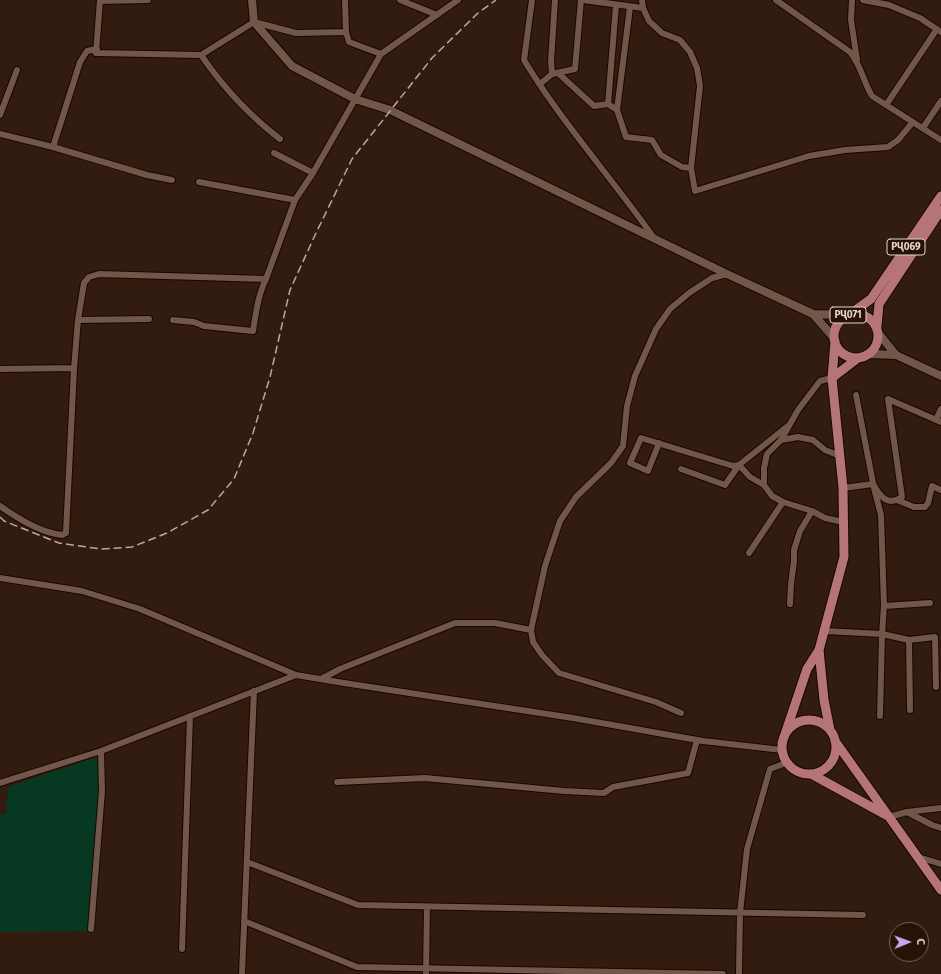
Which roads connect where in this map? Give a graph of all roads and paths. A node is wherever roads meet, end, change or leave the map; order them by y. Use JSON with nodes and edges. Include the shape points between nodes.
{"nodes":[{"id":1,"x":100,"y":0,"type":"edge"},
{"id":2,"x":148,"y":0,"type":"edge"},
{"id":3,"x":252,"y":0,"type":"edge"},
{"id":4,"x":345,"y":0,"type":"edge"},
{"id":5,"x":400,"y":0,"type":"edge"},
{"id":6,"x":458,"y":0,"type":"edge"},
{"id":7,"x":532,"y":0,"type":"edge"},
{"id":8,"x":555,"y":0,"type":"edge"},
{"id":9,"x":582,"y":0,"type":"edge"},
{"id":10,"x":642,"y":0,"type":"edge"},
{"id":11,"x":776,"y":0,"type":"edge"},
{"id":12,"x":852,"y":0,"type":"edge"},
{"id":13,"x":863,"y":0,"type":"edge"},
{"id":14,"x":889,"y":2,"type":"edge"},
{"id":15,"x":616,"y":5,"type":"junction"},
{"id":16,"x":630,"y":7,"type":"junction"},
{"id":17,"x":643,"y":8,"type":"junction"},
{"id":18,"x":437,"y":15,"type":"junction"},
{"id":19,"x":254,"y":22,"type":"junction"},
{"id":20,"x":939,"y":30,"type":"edge"},
{"id":21,"x":346,"y":32,"type":"junction"},
{"id":22,"x":97,"y":49,"type":"junction"},
{"id":23,"x":381,"y":54,"type":"junction"},
{"id":24,"x":201,"y":56,"type":"junction"},
{"id":25,"x":858,"y":61,"type":"junction"},
{"id":26,"x":18,"y":70,"type":"dead end"},
{"id":27,"x":555,"y":74,"type":"junction"},
{"id":28,"x":540,"y":84,"type":"junction"},
{"id":29,"x":355,"y":99,"type":"junction"},
{"id":30,"x":941,"y":101,"type":"edge"},
{"id":31,"x":608,"y":104,"type":"junction"},
{"id":32,"x":886,"y":105,"type":"junction"},
{"id":33,"x":617,"y":110,"type":"junction"},
{"id":34,"x":0,"y":115,"type":"edge"},
{"id":35,"x":913,"y":122,"type":"junction"},
{"id":36,"x":923,"y":128,"type":"junction"},
{"id":37,"x":0,"y":134,"type":"edge"},
{"id":38,"x":280,"y":139,"type":"dead end"},
{"id":39,"x":941,"y":140,"type":"edge"},
{"id":40,"x":53,"y":146,"type":"junction"},
{"id":41,"x":274,"y":153,"type":"dead end"},
{"id":42,"x":691,"y":168,"type":"junction"},
{"id":43,"x":313,"y":173,"type":"junction"},
{"id":44,"x":172,"y":180,"type":"dead end"},
{"id":45,"x":199,"y":182,"type":"dead end"},
{"id":46,"x":941,"y":196,"type":"edge"},
{"id":47,"x":295,"y":200,"type":"junction"},
{"id":48,"x":941,"y":210,"type":"edge"},
{"id":49,"x":655,"y":239,"type":"junction"},
{"id":50,"x":727,"y":274,"type":"junction"},
{"id":51,"x":266,"y":279,"type":"junction"},
{"id":52,"x":813,"y":314,"type":"junction"},
{"id":53,"x":849,"y":314,"type":"junction"},
{"id":54,"x":149,"y":319,"type":"dead end"},
{"id":55,"x":78,"y":320,"type":"junction"},
{"id":56,"x":173,"y":320,"type":"dead end"},
{"id":57,"x":878,"y":330,"type":"junction"},
{"id":58,"x":834,"y":339,"type":"junction"},
{"id":59,"x":870,"y":354,"type":"junction"},
{"id":60,"x":896,"y":355,"type":"junction"},
{"id":61,"x":858,"y":358,"type":"junction"},
{"id":62,"x":74,"y":368,"type":"junction"},
{"id":63,"x":0,"y":369,"type":"edge"},
{"id":64,"x":941,"y":376,"type":"edge"},
{"id":65,"x":832,"y":378,"type":"junction"},
{"id":66,"x":856,"y":395,"type":"dead end"},
{"id":67,"x":941,"y":409,"type":"edge"},
{"id":68,"x":939,"y":421,"type":"edge"},
{"id":69,"x":789,"y":425,"type":"junction"},
{"id":70,"x":781,"y":440,"type":"junction"},
{"id":71,"x":659,"y":443,"type":"junction"},
{"id":72,"x":840,"y":456,"type":"junction"},
{"id":73,"x":739,"y":465,"type":"junction"},
{"id":74,"x":681,"y":469,"type":"dead end"},
{"id":75,"x":873,"y":484,"type":"junction"},
{"id":76,"x":764,"y":485,"type":"junction"},
{"id":77,"x":843,"y":488,"type":"junction"},
{"id":78,"x":941,"y":490,"type":"edge"},
{"id":79,"x":897,"y":500,"type":"junction"},
{"id":80,"x":783,"y":502,"type":"junction"},
{"id":81,"x":0,"y":506,"type":"edge"},
{"id":82,"x":812,"y":511,"type":"junction"},
{"id":83,"x":844,"y":522,"type":"junction"},
{"id":84,"x":749,"y":553,"type":"dead end"},
{"id":85,"x":0,"y":578,"type":"edge"},
{"id":86,"x":930,"y":603,"type":"dead end"},
{"id":87,"x":790,"y":604,"type":"dead end"},
{"id":88,"x":884,"y":606,"type":"junction"},
{"id":89,"x":530,"y":630,"type":"junction"},
{"id":90,"x":824,"y":631,"type":"junction"},
{"id":91,"x":882,"y":634,"type":"junction"},
{"id":92,"x":938,"y":637,"type":"edge"},
{"id":93,"x":909,"y":640,"type":"junction"},
{"id":94,"x":819,"y":650,"type":"junction"},
{"id":95,"x":296,"y":675,"type":"junction"},
{"id":96,"x":321,"y":679,"type":"junction"},
{"id":97,"x":936,"y":687,"type":"dead end"},
{"id":98,"x":254,"y":691,"type":"junction"},
{"id":99,"x":910,"y":710,"type":"dead end"},
{"id":100,"x":682,"y":713,"type":"dead end"},
{"id":101,"x":190,"y":716,"type":"junction"},
{"id":102,"x":880,"y":716,"type":"dead end"},
{"id":103,"x":830,"y":730,"type":"junction"},
{"id":104,"x":696,"y":740,"type":"junction"},
{"id":105,"x":835,"y":741,"type":"junction"},
{"id":106,"x":782,"y":747,"type":"junction"},
{"id":107,"x":101,"y":750,"type":"junction"},
{"id":108,"x":786,"y":763,"type":"junction"},
{"id":109,"x":812,"y":775,"type":"junction"},
{"id":110,"x":337,"y":782,"type":"dead end"},
{"id":111,"x":0,"y":783,"type":"edge"},
{"id":112,"x":941,"y":808,"type":"edge"},
{"id":113,"x":907,"y":812,"type":"junction"},
{"id":114,"x":889,"y":817,"type":"junction"},
{"id":115,"x":941,"y":828,"type":"edge"},
{"id":116,"x":918,"y":857,"type":"junction"},
{"id":117,"x":247,"y":862,"type":"junction"},
{"id":118,"x":941,"y":864,"type":"edge"},
{"id":119,"x":941,"y":890,"type":"edge"},
{"id":120,"x":427,"y":907,"type":"junction"},
{"id":121,"x":740,"y":913,"type":"junction"},
{"id":122,"x":863,"y":915,"type":"dead end"},
{"id":123,"x":244,"y":921,"type":"junction"},
{"id":124,"x":91,"y":929,"type":"dead end"},
{"id":125,"x":182,"y":948,"type":"dead end"},
{"id":126,"x":427,"y":971,"type":"edge"},
{"id":127,"x":242,"y":974,"type":"edge"},
{"id":128,"x":724,"y":974,"type":"edge"},
{"id":129,"x":739,"y":974,"type":"edge"}],
"edges":[{"from":1,"to":2,"type":"street"},
{"from":1,"to":22,"type":"street"},
{"from":3,"to":19,"type":"street"},
{"from":4,"to":21,"type":"street"},
{"from":5,"to":18,"type":"street"},
{"from":6,"to":18,"type":"street"},
{"from":7,"to":28,"type":"street","via":[[524,60]]},
{"from":8,"to":27,"type":"street","via":[[551,62]]},
{"from":9,"to":15,"type":"street"},
{"from":9,"to":27,"type":"street","via":[[575,69]]},
{"from":10,"to":17,"type":"street"},
{"from":11,"to":25,"type":"street","via":[[850,52]]},
{"from":12,"to":25,"type":"street","via":[[851,20]]},
{"from":13,"to":14,"type":"street"},
{"from":14,"to":20,"type":"street"},
{"from":15,"to":16,"type":"street"},
{"from":15,"to":31,"type":"street"},
{"from":16,"to":17,"type":"street"},
{"from":16,"to":33,"type":"street"},
{"from":17,"to":42,"type":"street","via":[[649,21],[662,33],[680,40],[690,52],[697,68],[700,86]]},
{"from":18,"to":23,"type":"street"},
{"from":19,"to":21,"type":"street","via":[[296,33]]},
{"from":19,"to":24,"type":"street"},
{"from":19,"to":29,"type":"street","via":[[292,66]]},
{"from":20,"to":32,"type":"street"},
{"from":21,"to":23,"type":"street","via":[[349,42]]},
{"from":22,"to":24,"type":"street","via":[[96,53]]},
{"from":22,"to":40,"type":"street","via":[[87,51],[80,62]]},
{"from":23,"to":29,"type":"street"},
{"from":24,"to":38,"type":"street","via":[[217,79],[261,124]]},
{"from":25,"to":32,"type":"street","via":[[872,96]]},
{"from":26,"to":34,"type":"street"},
{"from":27,"to":28,"type":"street"},
{"from":27,"to":31,"type":"street","via":[[594,106]]},
{"from":28,"to":49,"type":"street","via":[[562,118]]},
{"from":29,"to":43,"type":"street"},
{"from":29,"to":49,"type":"street","via":[[390,110]]},
{"from":30,"to":36,"type":"street"},
{"from":31,"to":33,"type":"street"},
{"from":32,"to":35,"type":"street"},
{"from":33,"to":42,"type":"street","via":[[626,137],[652,140],[661,155],[682,167]]},
{"from":35,"to":36,"type":"street"},
{"from":35,"to":42,"type":"street","via":[[898,140],[888,147],[809,156],[695,191]]},
{"from":36,"to":39,"type":"street"},
{"from":37,"to":40,"type":"street"},
{"from":40,"to":44,"type":"street","via":[[147,175]]},
{"from":41,"to":43,"type":"street"},
{"from":43,"to":47,"type":"street"},
{"from":45,"to":47,"type":"street"},
{"from":46,"to":53,"type":"main road","number":"РҶ069","via":[[870,299]]},
{"from":47,"to":51,"type":"street"},
{"from":48,"to":57,"type":"main road","number":"РҶ069","via":[[878,304]]},
{"from":49,"to":50,"type":"street"},
{"from":50,"to":52,"type":"street"},
{"from":50,"to":89,"type":"street","via":[[712,278],[688,293],[670,309],[656,329],[635,376],[627,406],[623,446],[611,463],[576,497],[560,521],[545,566]]},
{"from":51,"to":55,"type":"street","via":[[99,274],[89,277],[84,283]]},
{"from":51,"to":56,"type":"street","via":[[258,301],[253,331]]},
{"from":52,"to":53,"type":"street"},
{"from":52,"to":58,"type":"street"},
{"from":53,"to":57,"type":"main road","number":"РҶ071","via":[[863,314],[869,317]]},
{"from":53,"to":58,"type":"main road","number":"РҶ071","via":[[837,324]]},
{"from":54,"to":55,"type":"street"},
{"from":55,"to":62,"type":"street"},
{"from":57,"to":59,"type":"main road","via":[[878,341]]},
{"from":57,"to":60,"type":"street"},
{"from":58,"to":61,"type":"main road","via":[[841,352]]},
{"from":58,"to":65,"type":"main road"},
{"from":59,"to":60,"type":"street"},
{"from":59,"to":61,"type":"main road"},
{"from":60,"to":64,"type":"street"},
{"from":61,"to":65,"type":"main road"},
{"from":62,"to":63,"type":"street"},
{"from":62,"to":81,"type":"street","via":[[66,533],[50,534]]},
{"from":65,"to":69,"type":"street","via":[[820,381]]},
{"from":65,"to":72,"type":"main road"},
{"from":66,"to":75,"type":"street"},
{"from":67,"to":68,"type":"street"},
{"from":68,"to":79,"type":"street","via":[[888,399],[902,497]]},
{"from":69,"to":70,"type":"street"},
{"from":69,"to":73,"type":"street"},
{"from":70,"to":72,"type":"street","via":[[798,437],[813,440],[825,450]]},
{"from":70,"to":76,"type":"street","via":[[767,454]]},
{"from":71,"to":71,"type":"street","via":[[641,438],[630,463],[648,471]]},
{"from":71,"to":73,"type":"street","via":[[733,466]]},
{"from":72,"to":77,"type":"main road"},
{"from":73,"to":74,"type":"street","via":[[725,485]]},
{"from":73,"to":76,"type":"street","via":[[750,477]]},
{"from":75,"to":77,"type":"street"},
{"from":75,"to":79,"type":"street","via":[[880,496],[887,500]]},
{"from":75,"to":88,"type":"street","via":[[881,515]]},
{"from":76,"to":80,"type":"street","via":[[772,496]]},
{"from":77,"to":83,"type":"main road"},
{"from":78,"to":79,"type":"street","via":[[932,486],[925,507],[914,507]]},
{"from":80,"to":82,"type":"street"},
{"from":80,"to":84,"type":"street"},
{"from":82,"to":83,"type":"street","via":[[825,518]]},
{"from":82,"to":87,"type":"street","via":[[800,531],[794,550]]},
{"from":83,"to":90,"type":"main road","via":[[844,557]]},
{"from":85,"to":95,"type":"street","via":[[82,591],[140,609]]},
{"from":86,"to":88,"type":"street"},
{"from":88,"to":91,"type":"street"},
{"from":89,"to":96,"type":"street","via":[[495,623],[455,623],[340,668]]},
{"from":89,"to":100,"type":"street","via":[[533,642],[558,673],[656,702]]},
{"from":90,"to":91,"type":"street"},
{"from":90,"to":94,"type":"main road"},
{"from":91,"to":93,"type":"street"},
{"from":91,"to":102,"type":"street"},
{"from":92,"to":93,"type":"street"},
{"from":92,"to":97,"type":"street"},
{"from":93,"to":99,"type":"street"},
{"from":94,"to":103,"type":"main road"},
{"from":94,"to":106,"type":"main road","via":[[807,670]]},
{"from":95,"to":96,"type":"street"},
{"from":95,"to":98,"type":"street"},
{"from":96,"to":104,"type":"street"},
{"from":98,"to":101,"type":"street"},
{"from":98,"to":117,"type":"street"},
{"from":101,"to":107,"type":"street"},
{"from":101,"to":125,"type":"street"},
{"from":103,"to":105,"type":"main road"},
{"from":103,"to":106,"type":"main road","via":[[815,721],[802,721],[790,728]]},
{"from":104,"to":106,"type":"street"},
{"from":104,"to":110,"type":"street","via":[[688,773],[613,787],[604,793],[425,778]]},
{"from":105,"to":109,"type":"main road","via":[[834,759],[821,772]]},
{"from":105,"to":114,"type":"main road"},
{"from":106,"to":108,"type":"main road"},
{"from":107,"to":111,"type":"street"},
{"from":107,"to":124,"type":"street","via":[[102,791]]},
{"from":108,"to":109,"type":"main road","via":[[798,772]]},
{"from":108,"to":121,"type":"street","via":[[770,769],[747,849]]},
{"from":109,"to":114,"type":"main road"},
{"from":112,"to":113,"type":"street"},
{"from":113,"to":114,"type":"street"},
{"from":113,"to":115,"type":"street"},
{"from":114,"to":116,"type":"main road"},
{"from":116,"to":118,"type":"street"},
{"from":116,"to":119,"type":"main road"},
{"from":117,"to":120,"type":"street","via":[[358,905]]},
{"from":117,"to":123,"type":"street"},
{"from":120,"to":121,"type":"street"},
{"from":120,"to":126,"type":"street"},
{"from":121,"to":122,"type":"street"},
{"from":121,"to":129,"type":"street"},
{"from":123,"to":126,"type":"street","via":[[357,967]]},
{"from":123,"to":127,"type":"street"},
{"from":126,"to":128,"type":"street"}]}
